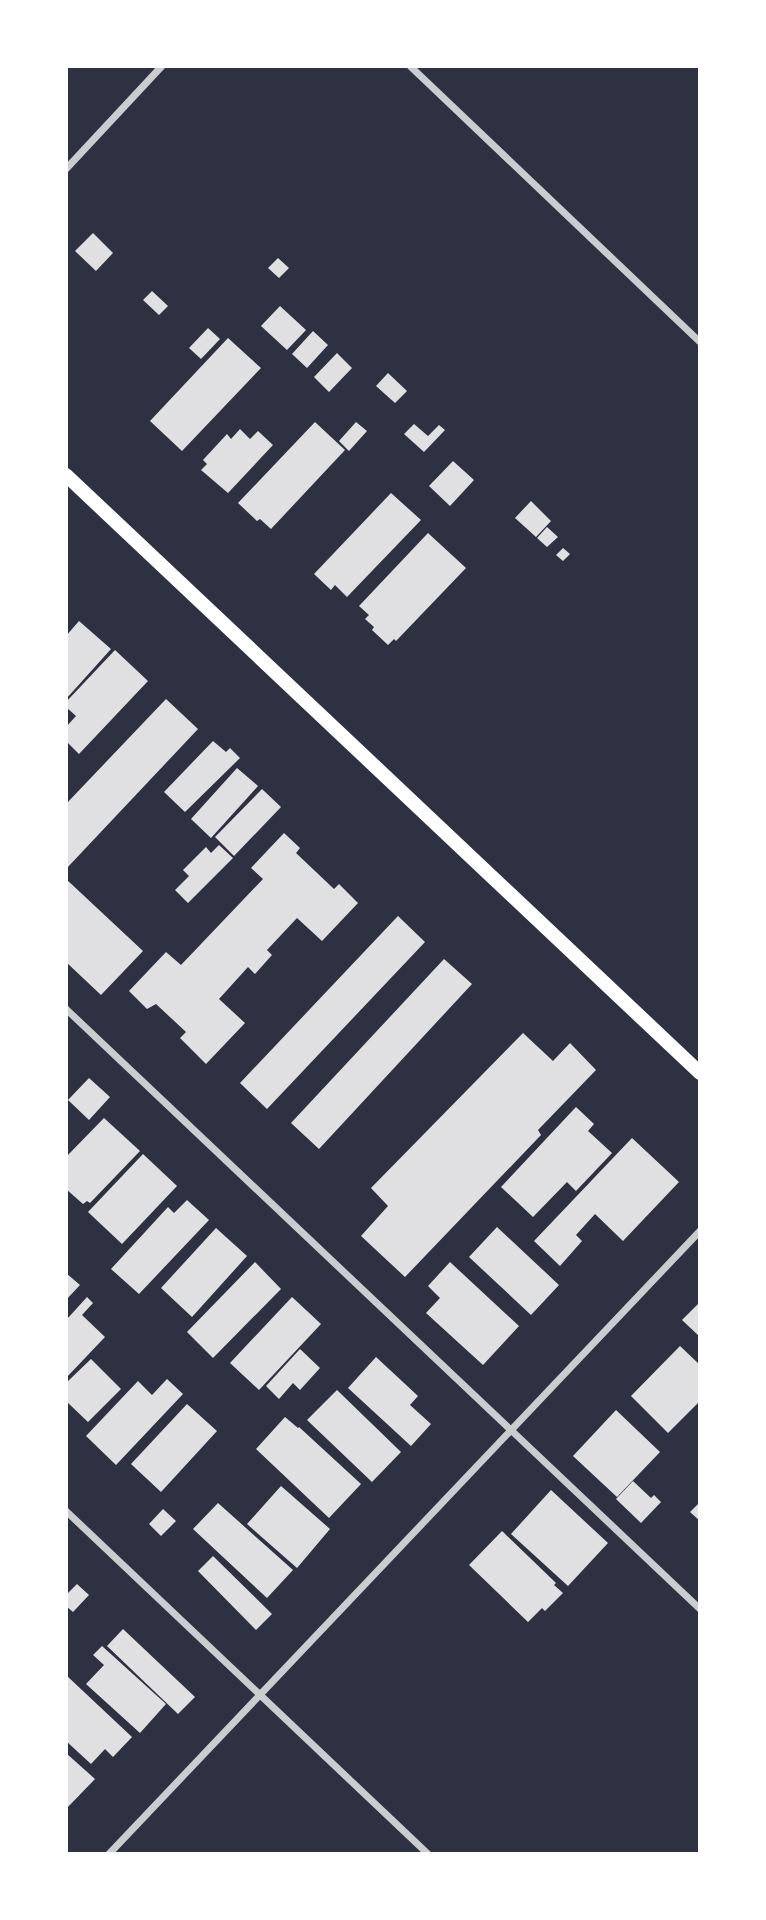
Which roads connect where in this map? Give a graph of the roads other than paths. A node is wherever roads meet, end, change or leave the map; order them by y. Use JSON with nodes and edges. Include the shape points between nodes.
{"nodes":[{"id":1,"x":162,"y":66,"type":"edge"},
{"id":2,"x":410,"y":66,"type":"edge"},
{"id":3,"x":66,"y":169,"type":"edge"},
{"id":4,"x":699,"y":342,"type":"edge"},
{"id":5,"x":66,"y":475,"type":"edge"},
{"id":6,"x":66,"y":1009,"type":"edge"},
{"id":7,"x":699,"y":1073,"type":"edge"},
{"id":8,"x":699,"y":1231,"type":"edge"},
{"id":9,"x":511,"y":1430,"type":"junction"},
{"id":10,"x":66,"y":1511,"type":"edge"},
{"id":11,"x":699,"y":1609,"type":"edge"},
{"id":12,"x":260,"y":1693,"type":"junction"},
{"id":13,"x":109,"y":1853,"type":"edge"},
{"id":14,"x":428,"y":1853,"type":"edge"}],
"edges":[{"from":1,"to":3,"type":"street"},
{"from":2,"to":4,"type":"street"},
{"from":5,"to":7,"type":"main road"},
{"from":6,"to":9,"type":"street"},
{"from":8,"to":9,"type":"street"},
{"from":9,"to":11,"type":"street"},
{"from":9,"to":12,"type":"street"},
{"from":10,"to":12,"type":"street"},
{"from":12,"to":13,"type":"street"},
{"from":12,"to":14,"type":"street"}]}
